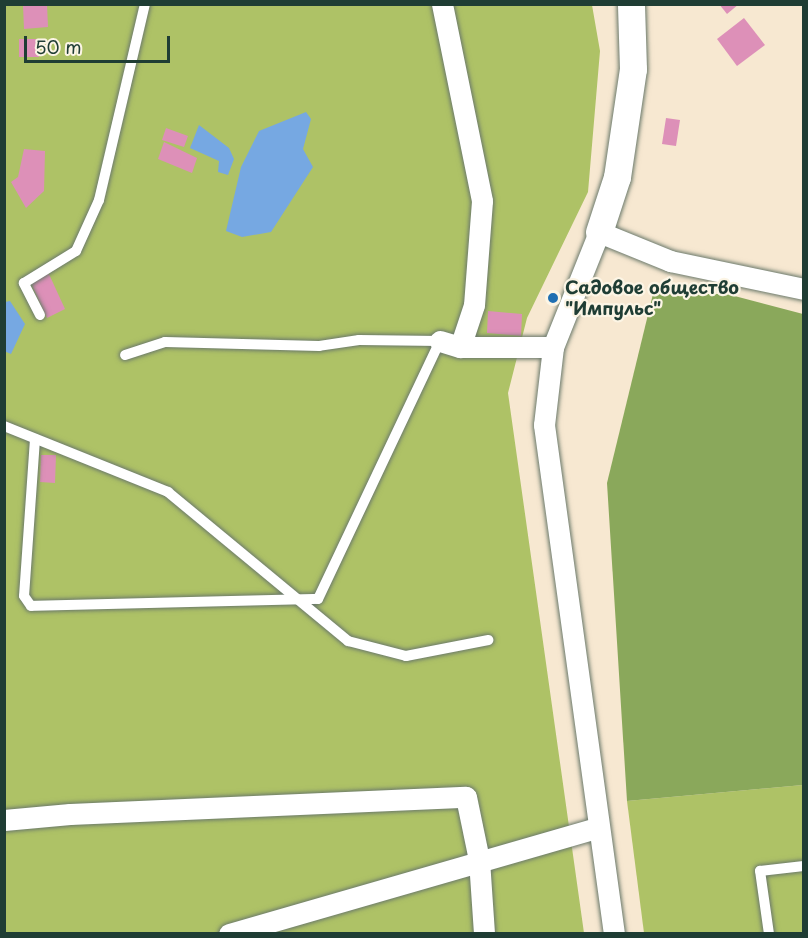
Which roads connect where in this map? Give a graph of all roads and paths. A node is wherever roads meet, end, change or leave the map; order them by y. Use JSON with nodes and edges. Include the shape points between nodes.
{"nodes":[{"id":1,"x":145,"y":4,"type":"edge"},
{"id":2,"x":442,"y":4,"type":"edge"},
{"id":3,"x":631,"y":4,"type":"edge"},
{"id":4,"x":599,"y":232,"type":"junction"},
{"id":5,"x":804,"y":289,"type":"edge"},
{"id":6,"x":40,"y":315,"type":"dead end"},
{"id":7,"x":440,"y":341,"type":"junction"},
{"id":8,"x":460,"y":347,"type":"junction"},
{"id":9,"x":553,"y":347,"type":"junction"},
{"id":10,"x":125,"y":355,"type":"dead end"},
{"id":11,"x":4,"y":426,"type":"edge"},
{"id":12,"x":35,"y":439,"type":"junction"},
{"id":13,"x":301,"y":599,"type":"junction"},
{"id":14,"x":488,"y":640,"type":"dead end"},
{"id":15,"x":4,"y":820,"type":"edge"},
{"id":16,"x":600,"y":827,"type":"junction"},
{"id":17,"x":479,"y":860,"type":"junction"},
{"id":18,"x":804,"y":866,"type":"edge"},
{"id":19,"x":229,"y":933,"type":"edge"},
{"id":20,"x":484,"y":933,"type":"edge"},
{"id":21,"x":614,"y":933,"type":"edge"},
{"id":22,"x":769,"y":933,"type":"edge"}],
"edges":[{"from":1,"to":6,"type":"lane","via":[[99,200],[76,251],[24,283]]},
{"from":2,"to":8,"type":"street","via":[[482,201],[474,305]]},
{"from":3,"to":4,"type":"street","via":[[633,69],[617,177]]},
{"from":4,"to":5,"type":"street","via":[[670,261]]},
{"from":4,"to":9,"type":"street"},
{"from":7,"to":8,"type":"street"},
{"from":7,"to":10,"type":"lane","via":[[359,340],[319,346],[165,342]]},
{"from":7,"to":13,"type":"lane","via":[[318,599]]},
{"from":8,"to":9,"type":"street"},
{"from":9,"to":16,"type":"street","via":[[544,425]]},
{"from":11,"to":12,"type":"lane"},
{"from":12,"to":13,"type":"lane","via":[[168,492]]},
{"from":12,"to":13,"type":"lane","via":[[24,596],[31,606]]},
{"from":13,"to":14,"type":"lane","via":[[348,641],[406,656]]},
{"from":15,"to":17,"type":"street","via":[[82,813],[466,797]]},
{"from":16,"to":17,"type":"street"},
{"from":16,"to":21,"type":"street"},
{"from":17,"to":19,"type":"street"},
{"from":17,"to":20,"type":"street"},
{"from":18,"to":22,"type":"lane","via":[[760,871]]}]}
